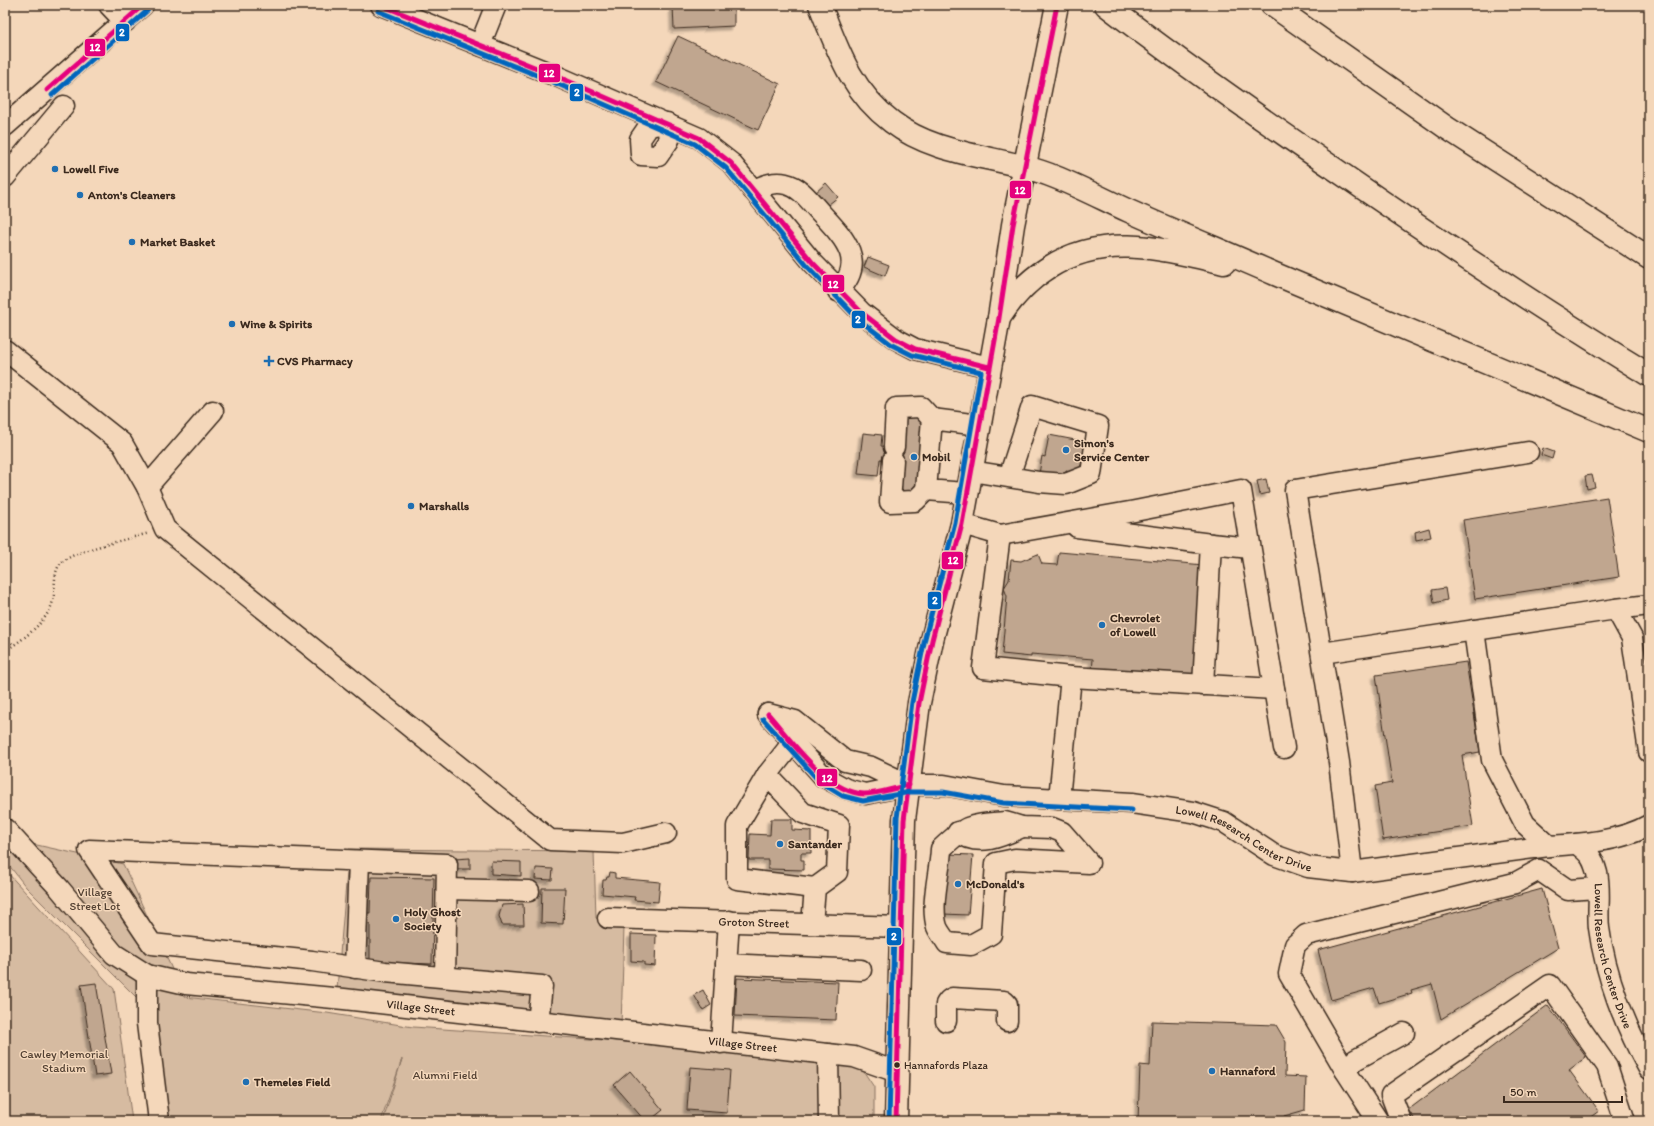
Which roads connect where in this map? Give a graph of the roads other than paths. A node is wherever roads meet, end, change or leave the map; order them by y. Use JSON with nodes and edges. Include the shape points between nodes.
{"nodes":[{"id":1,"x":109,"y":5,"type":"edge"},
{"id":2,"x":143,"y":5,"type":"edge"},
{"id":3,"x":381,"y":5,"type":"edge"},
{"id":4,"x":496,"y":5,"type":"edge"},
{"id":5,"x":820,"y":5,"type":"edge"},
{"id":6,"x":1057,"y":5,"type":"edge"},
{"id":7,"x":1106,"y":5,"type":"edge"},
{"id":8,"x":1272,"y":5,"type":"edge"},
{"id":9,"x":125,"y":22,"type":"junction"},
{"id":10,"x":480,"y":45,"type":"junction"},
{"id":11,"x":64,"y":106,"type":"dead end"},
{"id":12,"x":5,"y":126,"type":"edge"},
{"id":13,"x":1024,"y":167,"type":"junction"},
{"id":14,"x":5,"y":177,"type":"edge"},
{"id":15,"x":753,"y":190,"type":"junction"},
{"id":16,"x":1649,"y":258,"type":"edge"},
{"id":17,"x":1279,"y":276,"type":"junction"},
{"id":18,"x":838,"y":291,"type":"junction"},
{"id":19,"x":999,"y":318,"type":"junction"},
{"id":20,"x":5,"y":350,"type":"edge"},
{"id":21,"x":989,"y":367,"type":"junction"},
{"id":22,"x":1649,"y":375,"type":"edge"},
{"id":23,"x":212,"y":411,"type":"dead end"},
{"id":24,"x":932,"y":420,"type":"junction"},
{"id":25,"x":979,"y":425,"type":"junction"},
{"id":26,"x":1649,"y":431,"type":"edge"},
{"id":27,"x":1528,"y":452,"type":"dead end"},
{"id":28,"x":970,"y":471,"type":"junction"},
{"id":29,"x":1008,"y":477,"type":"junction"},
{"id":30,"x":147,"y":487,"type":"junction"},
{"id":31,"x":926,"y":490,"type":"junction"},
{"id":32,"x":966,"y":494,"type":"junction"},
{"id":33,"x":962,"y":524,"type":"junction"},
{"id":34,"x":1057,"y":524,"type":"junction"},
{"id":35,"x":1000,"y":534,"type":"junction"},
{"id":36,"x":1211,"y":544,"type":"junction"},
{"id":37,"x":1250,"y":548,"type":"junction"},
{"id":38,"x":1649,"y":605,"type":"edge"},
{"id":39,"x":1616,"y":609,"type":"junction"},
{"id":40,"x":1474,"y":630,"type":"junction"},
{"id":41,"x":1322,"y":653,"type":"junction"},
{"id":42,"x":1071,"y":677,"type":"junction"},
{"id":43,"x":1203,"y":685,"type":"junction"},
{"id":44,"x":1274,"y":689,"type":"junction"},
{"id":45,"x":793,"y":742,"type":"junction"},
{"id":46,"x":1284,"y":748,"type":"dead end"},
{"id":47,"x":1649,"y":752,"type":"edge"},
{"id":48,"x":767,"y":775,"type":"junction"},
{"id":49,"x":909,"y":785,"type":"junction"},
{"id":50,"x":1059,"y":799,"type":"junction"},
{"id":51,"x":1649,"y":825,"type":"edge"},
{"id":52,"x":6,"y":831,"type":"edge"},
{"id":53,"x":666,"y":833,"type":"dead end"},
{"id":54,"x":1577,"y":844,"type":"junction"},
{"id":55,"x":1549,"y":846,"type":"junction"},
{"id":56,"x":359,"y":861,"type":"junction"},
{"id":57,"x":1352,"y":872,"type":"junction"},
{"id":58,"x":814,"y":888,"type":"junction"},
{"id":59,"x":1598,"y":888,"type":"junction"},
{"id":60,"x":447,"y":890,"type":"junction"},
{"id":61,"x":529,"y":892,"type":"dead end"},
{"id":62,"x":608,"y":918,"type":"dead end"},
{"id":63,"x":729,"y":922,"type":"junction"},
{"id":64,"x":812,"y":924,"type":"junction"},
{"id":65,"x":901,"y":927,"type":"junction"},
{"id":66,"x":992,"y":934,"type":"joint"},
{"id":67,"x":726,"y":964,"type":"junction"},
{"id":68,"x":351,"y":968,"type":"junction"},
{"id":69,"x":861,"y":970,"type":"dead end"},
{"id":70,"x":146,"y":975,"type":"junction"},
{"id":71,"x":445,"y":978,"type":"junction"},
{"id":72,"x":344,"y":999,"type":"junction"},
{"id":73,"x":946,"y":1021,"type":"dead end"},
{"id":74,"x":1007,"y":1021,"type":"dead end"},
{"id":75,"x":538,"y":1022,"type":"junction"},
{"id":76,"x":1404,"y":1033,"type":"dead end"},
{"id":77,"x":721,"y":1043,"type":"junction"},
{"id":78,"x":828,"y":1054,"type":"junction"},
{"id":79,"x":1649,"y":1069,"type":"edge"},
{"id":80,"x":1346,"y":1070,"type":"junction"},
{"id":81,"x":897,"y":1072,"type":"junction"},
{"id":82,"x":1624,"y":1120,"type":"edge"},
{"id":83,"x":159,"y":1121,"type":"edge"},
{"id":84,"x":829,"y":1121,"type":"edge"},
{"id":85,"x":896,"y":1121,"type":"edge"},
{"id":86,"x":1378,"y":1121,"type":"edge"},
{"id":87,"x":1401,"y":1121,"type":"edge"}],
"edges":[{"from":1,"to":9,"type":"street"},
{"from":2,"to":9,"type":"street"},
{"from":3,"to":10,"type":"street"},
{"from":4,"to":10,"type":"street"},
{"from":5,"to":13,"type":"main road","via":[[843,63],[864,96],[891,121],[913,136],[953,151]]},
{"from":6,"to":13,"type":"main road"},
{"from":7,"to":22,"type":"main road","via":[[1173,57],[1413,223],[1510,288]]},
{"from":8,"to":16,"type":"main road","via":[[1447,128]]},
{"from":9,"to":12,"type":"street"},
{"from":10,"to":15,"type":"street","via":[[698,138],[731,163]]},
{"from":11,"to":14,"type":"street"},
{"from":13,"to":17,"type":"main road","via":[[1056,177]]},
{"from":13,"to":19,"type":"main road"},
{"from":15,"to":18,"type":"street"},
{"from":15,"to":18,"type":"street","via":[[774,182],[787,184],[802,192],[842,236],[851,252],[852,266],[848,281]]},
{"from":17,"to":19,"type":"main road","via":[[1179,253],[1126,246],[1102,248],[1069,256],[1036,276],[1018,292]]},
{"from":17,"to":26,"type":"main road"},
{"from":18,"to":21,"type":"street","via":[[896,339],[932,354]]},
{"from":19,"to":21,"type":"main road"},
{"from":20,"to":30,"type":"street","via":[[122,443]]},
{"from":21,"to":25,"type":"main road"},
{"from":23,"to":30,"type":"street"},
{"from":24,"to":25,"type":"street"},
{"from":24,"to":31,"type":"street"},
{"from":24,"to":31,"type":"street","via":[[920,408],[896,408],[890,502],[915,501]]},
{"from":25,"to":28,"type":"main road"},
{"from":27,"to":41,"type":"street","via":[[1295,490]]},
{"from":28,"to":29,"type":"street"},
{"from":28,"to":32,"type":"main road"},
{"from":29,"to":29,"type":"street","via":[[1066,484],[1091,474],[1098,426],[1032,406]]},
{"from":30,"to":53,"type":"street","via":[[165,529],[550,840],[623,844]]},
{"from":31,"to":32,"type":"street"},
{"from":32,"to":33,"type":"main road"},
{"from":33,"to":35,"type":"street"},
{"from":33,"to":49,"type":"main road","via":[[932,640],[919,703]]},
{"from":34,"to":35,"type":"street"},
{"from":34,"to":36,"type":"street"},
{"from":34,"to":37,"type":"street","via":[[1241,490]]},
{"from":35,"to":42,"type":"street","via":[[983,668]]},
{"from":36,"to":37,"type":"street"},
{"from":36,"to":43,"type":"street"},
{"from":37,"to":44,"type":"street"},
{"from":38,"to":39,"type":"street"},
{"from":39,"to":40,"type":"street"},
{"from":39,"to":47,"type":"street","via":[[1632,638]]},
{"from":40,"to":41,"type":"street"},
{"from":40,"to":55,"type":"street","via":[[1492,760],[1525,824]]},
{"from":41,"to":57,"type":"street","via":[[1340,762]]},
{"from":42,"to":43,"type":"street"},
{"from":42,"to":50,"type":"street"},
{"from":43,"to":44,"type":"street"},
{"from":44,"to":46,"type":"street"},
{"from":45,"to":48,"type":"street"},
{"from":45,"to":49,"type":"street","via":[[824,777],[846,789],[865,794]]},
{"from":45,"to":49,"type":"street","via":[[768,714],[795,721],[845,761],[871,767]]},
{"from":48,"to":58,"type":"street","via":[[803,813],[839,825],[837,872]]},
{"from":48,"to":58,"type":"street","via":[[737,826],[737,879]]},
{"from":49,"to":50,"type":"street","name":"Lowell Research Center Drive","via":[[944,785],[1004,796]]},
{"from":49,"to":65,"type":"main road","via":[[904,819]]},
{"from":50,"to":57,"type":"street","name":"Lowell Research Center Drive","via":[[1132,803],[1193,812],[1224,822],[1274,855],[1308,867]]},
{"from":51,"to":54,"type":"street","name":"Lowell Research Center Drive","via":[[1638,832]]},
{"from":52,"to":70,"type":"street","name":"Village Street","via":[[59,888],[114,954]]},
{"from":54,"to":55,"type":"street","name":"Lowell Research Center Drive"},
{"from":54,"to":59,"type":"street","name":"Lowell Research Center Drive","via":[[1590,853]]},
{"from":55,"to":57,"type":"street","name":"Lowell Research Center Drive"},
{"from":56,"to":60,"type":"street","via":[[447,864]]},
{"from":56,"to":68,"type":"street"},
{"from":56,"to":68,"type":"street","via":[[89,850],[152,944],[312,961]]},
{"from":58,"to":64,"type":"street"},
{"from":59,"to":79,"type":"street","name":"Lowell Research Center Drive","via":[[1599,928],[1609,972],[1632,1039]]},
{"from":59,"to":80,"type":"street","via":[[1568,890],[1539,870],[1514,883],[1306,935],[1295,945],[1289,974]]},
{"from":60,"to":61,"type":"street"},
{"from":60,"to":71,"type":"street"},
{"from":62,"to":63,"type":"street","name":"Groton Street"},
{"from":63,"to":64,"type":"street","name":"Groton Street"},
{"from":63,"to":67,"type":"street"},
{"from":64,"to":65,"type":"street","name":"Groton Street"},
{"from":65,"to":81,"type":"main road"},
{"from":66,"to":66,"type":"street","via":[[971,945],[947,943],[937,928],[934,909],[941,849],[958,832],[973,824],[1005,822],[1022,827],[1052,828],[1062,832],[1089,863],[1015,859],[996,863]]},
{"from":67,"to":69,"type":"street"},
{"from":67,"to":77,"type":"street"},
{"from":68,"to":71,"type":"street"},
{"from":68,"to":72,"type":"street"},
{"from":70,"to":72,"type":"street","name":"Village Street","via":[[186,984]]},
{"from":70,"to":83,"type":"street","via":[[147,1023]]},
{"from":71,"to":75,"type":"street","via":[[542,986]]},
{"from":72,"to":75,"type":"street","name":"Village Street"},
{"from":73,"to":74,"type":"street","via":[[946,1004],[952,998],[1004,1001],[1007,1004]]},
{"from":75,"to":77,"type":"street","name":"Village Street"},
{"from":76,"to":80,"type":"street","via":[[1355,1060]]},
{"from":77,"to":78,"type":"street","name":"Village Street"},
{"from":78,"to":81,"type":"street","name":"Village Street","via":[[854,1057]]},
{"from":78,"to":84,"type":"street"},
{"from":80,"to":86,"type":"street"},
{"from":81,"to":85,"type":"main road"},
{"from":82,"to":87,"type":"street","via":[[1607,1066],[1550,985],[1391,1095]]}]}
